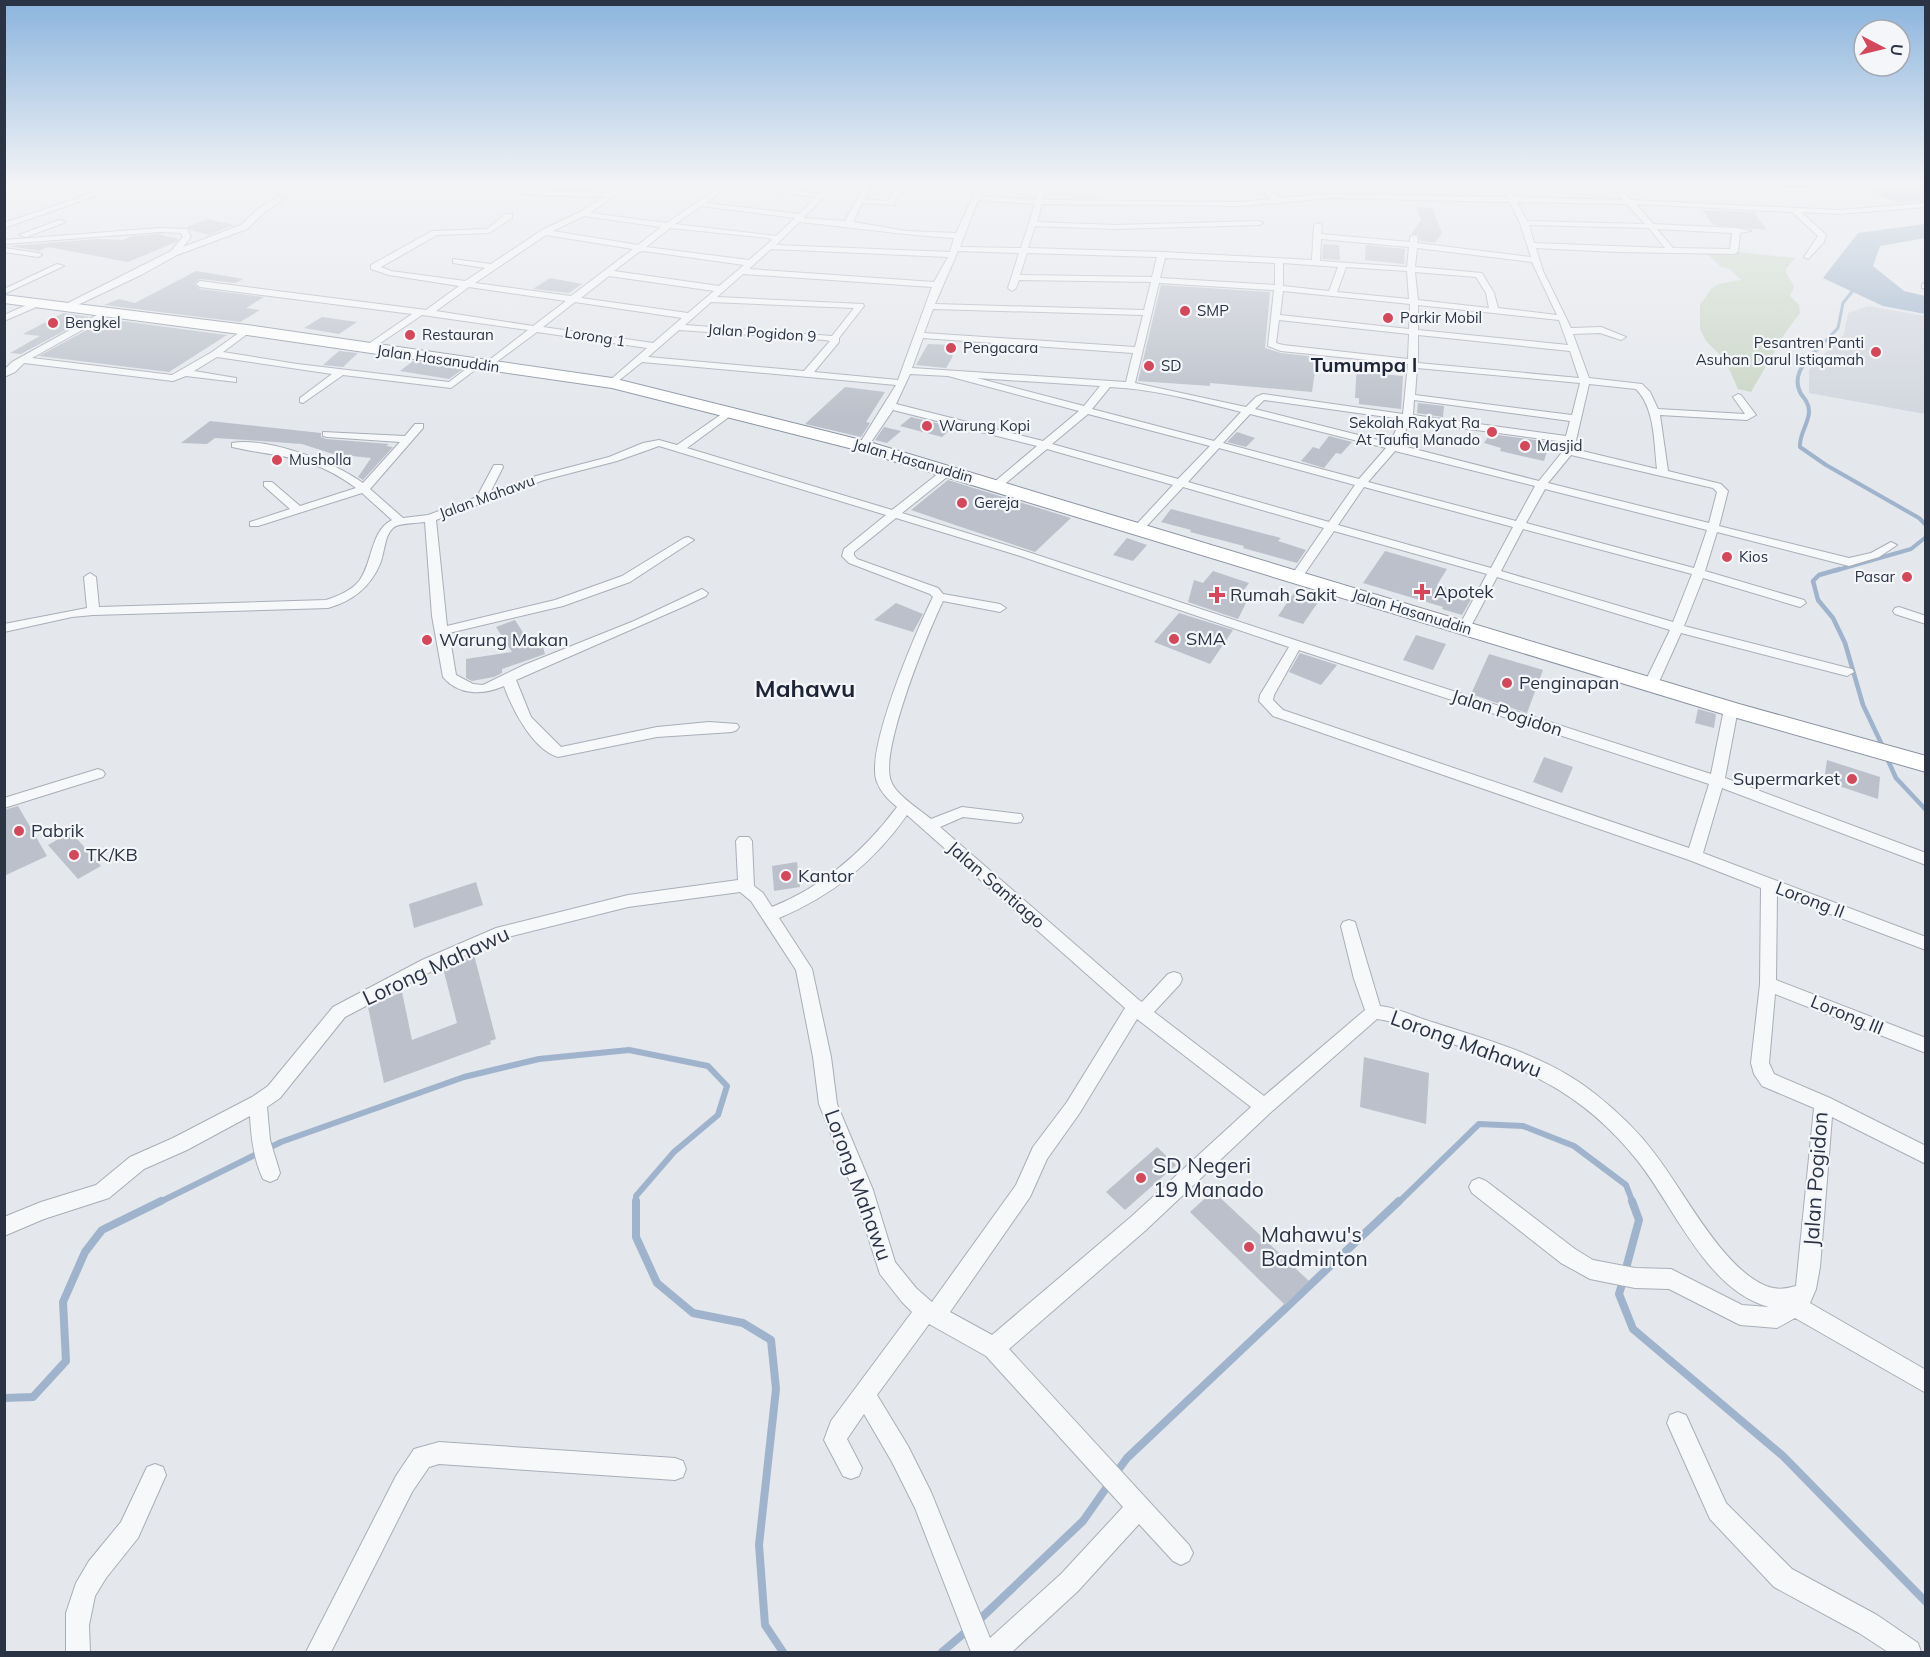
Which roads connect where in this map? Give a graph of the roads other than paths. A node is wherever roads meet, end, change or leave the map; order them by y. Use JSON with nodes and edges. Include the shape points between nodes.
{"nodes":[{"id":1,"x":154,"y":263,"type":"edge"},
{"id":2,"x":381,"y":263,"type":"edge"},
{"id":3,"x":470,"y":263,"type":"edge"},
{"id":4,"x":498,"y":263,"type":"edge"},
{"id":5,"x":621,"y":263,"type":"edge"},
{"id":6,"x":750,"y":263,"type":"edge"},
{"id":7,"x":948,"y":263,"type":"edge"},
{"id":8,"x":1019,"y":263,"type":"edge"},
{"id":9,"x":1160,"y":263,"type":"edge"},
{"id":10,"x":1279,"y":263,"type":"edge"},
{"id":11,"x":1337,"y":263,"type":"edge"},
{"id":12,"x":1412,"y":263,"type":"edge"},
{"id":13,"x":1538,"y":263,"type":"edge"},
{"id":14,"x":1343,"y":264,"type":"junction"},
{"id":15,"x":60,"y":266,"type":"dead end"},
{"id":16,"x":493,"y":267,"type":"junction"},
{"id":17,"x":1412,"y":269,"type":"junction"},
{"id":18,"x":742,"y":271,"type":"junction"},
{"id":19,"x":608,"y":273,"type":"junction"},
{"id":20,"x":1016,"y":277,"type":"junction"},
{"id":21,"x":1156,"y":280,"type":"junction"},
{"id":22,"x":200,"y":284,"type":"dead end"},
{"id":23,"x":467,"y":284,"type":"junction"},
{"id":24,"x":937,"y":285,"type":"junction"},
{"id":25,"x":1012,"y":288,"type":"dead end"},
{"id":26,"x":1279,"y":288,"type":"junction"},
{"id":27,"x":720,"y":289,"type":"junction"},
{"id":28,"x":4,"y":292,"type":"edge"},
{"id":29,"x":1332,"y":293,"type":"junction"},
{"id":30,"x":4,"y":299,"type":"edge"},
{"id":31,"x":709,"y":299,"type":"junction"},
{"id":32,"x":573,"y":300,"type":"junction"},
{"id":33,"x":1414,"y":302,"type":"junction"},
{"id":34,"x":38,"y":303,"type":"junction"},
{"id":35,"x":930,"y":306,"type":"junction"},
{"id":36,"x":67,"y":307,"type":"junction"},
{"id":37,"x":1494,"y":311,"type":"junction"},
{"id":38,"x":106,"y":313,"type":"junction"},
{"id":39,"x":424,"y":313,"type":"junction"},
{"id":40,"x":1148,"y":313,"type":"junction"},
{"id":41,"x":690,"y":316,"type":"junction"},
{"id":42,"x":1274,"y":317,"type":"junction"},
{"id":43,"x":4,"y":318,"type":"edge"},
{"id":44,"x":1563,"y":318,"type":"junction"},
{"id":45,"x":679,"y":327,"type":"junction"},
{"id":46,"x":536,"y":328,"type":"junction"},
{"id":47,"x":247,"y":330,"type":"junction"},
{"id":48,"x":1412,"y":331,"type":"junction"},
{"id":49,"x":1568,"y":331,"type":"junction"},
{"id":50,"x":920,"y":335,"type":"junction"},
{"id":51,"x":1621,"y":337,"type":"dead end"},
{"id":52,"x":834,"y":339,"type":"junction"},
{"id":53,"x":654,"y":346,"type":"junction"},
{"id":54,"x":367,"y":349,"type":"junction"},
{"id":55,"x":1575,"y":349,"type":"junction"},
{"id":56,"x":1137,"y":350,"type":"junction"},
{"id":57,"x":215,"y":354,"type":"junction"},
{"id":58,"x":641,"y":359,"type":"junction"},
{"id":59,"x":13,"y":364,"type":"edge"},
{"id":60,"x":1413,"y":364,"type":"junction"},
{"id":61,"x":482,"y":365,"type":"junction"},
{"id":62,"x":907,"y":371,"type":"junction"},
{"id":63,"x":340,"y":372,"type":"junction"},
{"id":64,"x":185,"y":373,"type":"junction"},
{"id":65,"x":4,"y":374,"type":"edge"},
{"id":66,"x":950,"y":374,"type":"junction"},
{"id":67,"x":806,"y":375,"type":"junction"},
{"id":68,"x":233,"y":380,"type":"dead end"},
{"id":69,"x":612,"y":382,"type":"junction"},
{"id":70,"x":1585,"y":382,"type":"junction"},
{"id":71,"x":902,"y":383,"type":"junction"},
{"id":72,"x":1108,"y":383,"type":"junction"},
{"id":73,"x":1130,"y":385,"type":"junction"},
{"id":74,"x":1411,"y":397,"type":"junction"},
{"id":75,"x":1738,"y":397,"type":"dead end"},
{"id":76,"x":303,"y":400,"type":"dead end"},
{"id":77,"x":890,"y":406,"type":"junction"},
{"id":78,"x":1086,"y":410,"type":"junction"},
{"id":79,"x":1249,"y":411,"type":"junction"},
{"id":80,"x":729,"y":412,"type":"junction"},
{"id":81,"x":1654,"y":412,"type":"junction"},
{"id":82,"x":1408,"y":416,"type":"junction"},
{"id":83,"x":1577,"y":419,"type":"junction"},
{"id":84,"x":419,"y":426,"type":"dead end"},
{"id":85,"x":327,"y":434,"type":"dead end"},
{"id":86,"x":408,"y":439,"type":"junction"},
{"id":87,"x":1042,"y":444,"type":"junction"},
{"id":88,"x":236,"y":445,"type":"dead end"},
{"id":89,"x":1570,"y":445,"type":"junction"},
{"id":90,"x":863,"y":446,"type":"junction"},
{"id":91,"x":1215,"y":446,"type":"junction"},
{"id":92,"x":1393,"y":447,"type":"junction"},
{"id":93,"x":680,"y":448,"type":"junction"},
{"id":94,"x":498,"y":467,"type":"dead end"},
{"id":95,"x":948,"y":471,"type":"junction"},
{"id":96,"x":1663,"y":474,"type":"junction"},
{"id":97,"x":1180,"y":483,"type":"junction"},
{"id":98,"x":1361,"y":483,"type":"junction"},
{"id":99,"x":268,"y":484,"type":"dead end"},
{"id":100,"x":997,"y":485,"type":"junction"},
{"id":101,"x":1541,"y":485,"type":"junction"},
{"id":102,"x":364,"y":489,"type":"junction"},
{"id":103,"x":488,"y":499,"type":"junction"},
{"id":104,"x":298,"y":510,"type":"junction"},
{"id":105,"x":894,"y":513,"type":"junction"},
{"id":106,"x":430,"y":518,"type":"junction"},
{"id":107,"x":400,"y":521,"type":"junction"},
{"id":108,"x":254,"y":524,"type":"dead end"},
{"id":109,"x":1520,"y":525,"type":"junction"},
{"id":110,"x":1331,"y":526,"type":"junction"},
{"id":111,"x":1714,"y":527,"type":"junction"},
{"id":112,"x":1139,"y":528,"type":"junction"},
{"id":113,"x":688,"y":540,"type":"dead end"},
{"id":114,"x":1891,"y":545,"type":"dead end"},
{"id":115,"x":1697,"y":572,"type":"junction"},
{"id":116,"x":1496,"y":573,"type":"junction"},
{"id":117,"x":1297,"y":576,"type":"junction"},
{"id":118,"x":90,"y":577,"type":"dead end"},
{"id":119,"x":702,"y":593,"type":"dead end"},
{"id":120,"x":939,"y":597,"type":"junction"},
{"id":121,"x":1800,"y":603,"type":"dead end"},
{"id":122,"x":1000,"y":608,"type":"dead end"},
{"id":123,"x":93,"y":611,"type":"junction"},
{"id":124,"x":1899,"y":611,"type":"dead end"},
{"id":125,"x":1926,"y":620,"type":"edge"},
{"id":126,"x":4,"y":628,"type":"edge"},
{"id":127,"x":1464,"y":628,"type":"junction"},
{"id":128,"x":1678,"y":628,"type":"junction"},
{"id":129,"x":442,"y":631,"type":"junction"},
{"id":130,"x":1296,"y":645,"type":"junction"},
{"id":131,"x":1847,"y":672,"type":"dead end"},
{"id":132,"x":508,"y":677,"type":"junction"},
{"id":133,"x":1651,"y":684,"type":"junction"},
{"id":134,"x":1731,"y":709,"type":"junction"},
{"id":135,"x":732,"y":727,"type":"dead end"},
{"id":136,"x":1919,"y":762,"type":"edge"},
{"id":137,"x":98,"y":774,"type":"dead end"},
{"id":138,"x":1717,"y":781,"type":"junction"},
{"id":139,"x":4,"y":803,"type":"edge"},
{"id":140,"x":906,"y":806,"type":"junction"},
{"id":141,"x":1016,"y":818,"type":"dead end"},
{"id":142,"x":929,"y":826,"type":"junction"},
{"id":143,"x":744,"y":841,"type":"dead end"},
{"id":144,"x":1694,"y":856,"type":"junction"},
{"id":145,"x":1926,"y":859,"type":"edge"},
{"id":146,"x":1769,"y":885,"type":"junction"},
{"id":147,"x":746,"y":888,"type":"junction"},
{"id":148,"x":769,"y":915,"type":"junction"},
{"id":149,"x":1350,"y":926,"type":"dead end"},
{"id":150,"x":1926,"y":944,"type":"edge"},
{"id":151,"x":1174,"y":979,"type":"dead end"},
{"id":152,"x":1768,"y":984,"type":"junction"},
{"id":153,"x":1139,"y":1010,"type":"junction"},
{"id":154,"x":1374,"y":1012,"type":"junction"},
{"id":155,"x":1926,"y":1046,"type":"edge"},
{"id":156,"x":258,"y":1103,"type":"junction"},
{"id":157,"x":1824,"y":1104,"type":"junction"},
{"id":158,"x":1264,"y":1107,"type":"junction"},
{"id":159,"x":1926,"y":1156,"type":"edge"},
{"id":160,"x":268,"y":1167,"type":"dead end"},
{"id":161,"x":1479,"y":1187,"type":"dead end"},
{"id":162,"x":4,"y":1227,"type":"edge"},
{"id":163,"x":1795,"y":1297,"type":"junction"},
{"id":164,"x":930,"y":1313,"type":"junction"},
{"id":165,"x":994,"y":1348,"type":"junction"},
{"id":166,"x":1926,"y":1382,"type":"edge"},
{"id":167,"x":864,"y":1395,"type":"junction"},
{"id":168,"x":1678,"y":1424,"type":"dead end"},
{"id":169,"x":851,"y":1468,"type":"dead end"},
{"id":170,"x":675,"y":1469,"type":"dead end"},
{"id":171,"x":155,"y":1474,"type":"dead end"},
{"id":172,"x":1139,"y":1507,"type":"junction"},
{"id":173,"x":1181,"y":1553,"type":"dead end"},
{"id":174,"x":984,"y":1652,"type":"edge"},
{"id":175,"x":78,"y":1653,"type":"edge"},
{"id":176,"x":318,"y":1653,"type":"edge"},
{"id":177,"x":993,"y":1653,"type":"edge"},
{"id":178,"x":1909,"y":1653,"type":"edge"}],
"edges":[{"from":1,"to":36,"type":"street"},
{"from":2,"to":23,"type":"street","via":[[374,267],[389,273]]},
{"from":3,"to":16,"type":"street"},
{"from":4,"to":16,"type":"street"},
{"from":5,"to":19,"type":"street"},
{"from":6,"to":18,"type":"street","name":"Jalan Pogidon 9"},
{"from":7,"to":24,"type":"street"},
{"from":8,"to":20,"type":"street"},
{"from":9,"to":21,"type":"street"},
{"from":10,"to":26,"type":"street"},
{"from":11,"to":14,"type":"street"},
{"from":12,"to":17,"type":"street"},
{"from":13,"to":44,"type":"street"},
{"from":14,"to":17,"type":"street"},
{"from":14,"to":29,"type":"street"},
{"from":15,"to":28,"type":"street"},
{"from":16,"to":23,"type":"street"},
{"from":17,"to":33,"type":"street"},
{"from":17,"to":37,"type":"street","via":[[1479,274],[1490,293]]},
{"from":18,"to":24,"type":"street"},
{"from":18,"to":27,"type":"street","name":"Jalan Pogidon 9"},
{"from":19,"to":27,"type":"street"},
{"from":19,"to":32,"type":"street"},
{"from":20,"to":21,"type":"street"},
{"from":20,"to":25,"type":"street"},
{"from":21,"to":26,"type":"street"},
{"from":21,"to":40,"type":"street"},
{"from":22,"to":39,"type":"street","name":"Lorong 1"},
{"from":23,"to":32,"type":"street"},
{"from":23,"to":39,"type":"street"},
{"from":24,"to":35,"type":"street"},
{"from":26,"to":29,"type":"street"},
{"from":26,"to":42,"type":"street"},
{"from":27,"to":31,"type":"street","name":"Jalan Pogidon 9"},
{"from":29,"to":33,"type":"street"},
{"from":30,"to":34,"type":"highway","name":"Jalan Hasanuddin"},
{"from":31,"to":41,"type":"street","name":"Jalan Pogidon 9"},
{"from":31,"to":52,"type":"street","via":[[860,306]]},
{"from":32,"to":41,"type":"street"},
{"from":32,"to":46,"type":"street"},
{"from":33,"to":37,"type":"street"},
{"from":33,"to":48,"type":"street"},
{"from":34,"to":36,"type":"highway","name":"Jalan Hasanuddin"},
{"from":34,"to":43,"type":"street"},
{"from":35,"to":40,"type":"street"},
{"from":35,"to":50,"type":"street"},
{"from":36,"to":38,"type":"highway","name":"Jalan Hasanuddin"},
{"from":37,"to":44,"type":"street"},
{"from":38,"to":47,"type":"highway","name":"Jalan Hasanuddin"},
{"from":38,"to":59,"type":"street"},
{"from":39,"to":46,"type":"street","name":"Lorong 1"},
{"from":39,"to":54,"type":"street"},
{"from":40,"to":56,"type":"street"},
{"from":41,"to":45,"type":"street","name":"Jalan Pogidon 9"},
{"from":42,"to":48,"type":"street"},
{"from":42,"to":60,"type":"street","via":[[1270,340],[1273,346]]},
{"from":44,"to":49,"type":"street"},
{"from":45,"to":52,"type":"street","name":"Jalan Pogidon 9"},
{"from":45,"to":53,"type":"street","name":"Jalan Pogidon 9"},
{"from":46,"to":53,"type":"street","name":"Lorong 1"},
{"from":46,"to":61,"type":"street"},
{"from":47,"to":54,"type":"highway","name":"Jalan Hasanuddin"},
{"from":47,"to":57,"type":"street"},
{"from":48,"to":55,"type":"street"},
{"from":48,"to":60,"type":"street"},
{"from":49,"to":51,"type":"street","via":[[1598,329]]},
{"from":49,"to":55,"type":"street"},
{"from":50,"to":56,"type":"street"},
{"from":50,"to":62,"type":"street"},
{"from":52,"to":67,"type":"street","name":"Jalan Pogidon 9"},
{"from":53,"to":58,"type":"street","name":"Jalan Pogidon 9"},
{"from":54,"to":61,"type":"highway","name":"Jalan Hasanuddin"},
{"from":55,"to":70,"type":"street"},
{"from":56,"to":73,"type":"street"},
{"from":57,"to":63,"type":"street"},
{"from":57,"to":64,"type":"street"},
{"from":58,"to":67,"type":"street"},
{"from":58,"to":69,"type":"street","name":"Jalan Pogidon 9"},
{"from":59,"to":64,"type":"street","via":[[176,378]]},
{"from":59,"to":65,"type":"street","via":[[14,368]]},
{"from":60,"to":70,"type":"street"},
{"from":60,"to":74,"type":"street"},
{"from":61,"to":63,"type":"street","via":[[451,385]]},
{"from":61,"to":69,"type":"highway","name":"Jalan Hasanuddin"},
{"from":62,"to":66,"type":"street"},
{"from":62,"to":71,"type":"street"},
{"from":63,"to":76,"type":"street"},
{"from":64,"to":68,"type":"street"},
{"from":66,"to":72,"type":"street"},
{"from":66,"to":78,"type":"street"},
{"from":67,"to":71,"type":"street"},
{"from":69,"to":80,"type":"highway","name":"Jalan Hasanuddin"},
{"from":70,"to":81,"type":"street","via":[[1639,386]]},
{"from":70,"to":83,"type":"street"},
{"from":71,"to":77,"type":"street"},
{"from":72,"to":73,"type":"street"},
{"from":72,"to":78,"type":"street"},
{"from":73,"to":79,"type":"street"},
{"from":74,"to":82,"type":"street"},
{"from":74,"to":83,"type":"street"},
{"from":75,"to":81,"type":"street","via":[[1751,415]]},
{"from":77,"to":87,"type":"street"},
{"from":77,"to":90,"type":"street"},
{"from":78,"to":87,"type":"street"},
{"from":78,"to":91,"type":"street"},
{"from":79,"to":82,"type":"street","via":[[1259,399],[1268,396]]},
{"from":79,"to":91,"type":"street"},
{"from":79,"to":92,"type":"street"},
{"from":80,"to":90,"type":"highway","name":"Jalan Hasanuddin"},
{"from":80,"to":93,"type":"street"},
{"from":81,"to":96,"type":"street"},
{"from":82,"to":89,"type":"street"},
{"from":82,"to":92,"type":"street"},
{"from":83,"to":89,"type":"street"},
{"from":84,"to":86,"type":"street"},
{"from":85,"to":86,"type":"street"},
{"from":86,"to":102,"type":"street"},
{"from":87,"to":97,"type":"street"},
{"from":87,"to":100,"type":"street"},
{"from":88,"to":102,"type":"street","via":[[283,450],[315,460]]},
{"from":89,"to":96,"type":"street"},
{"from":89,"to":101,"type":"street"},
{"from":90,"to":95,"type":"highway","name":"Jalan Hasanuddin"},
{"from":91,"to":97,"type":"street"},
{"from":91,"to":98,"type":"street"},
{"from":92,"to":98,"type":"street"},
{"from":92,"to":101,"type":"street"},
{"from":93,"to":103,"type":"street","name":"Jalan Mahawu","via":[[651,444]]},
{"from":93,"to":105,"type":"street","name":"Jalan Mahawu"},
{"from":94,"to":103,"type":"street","via":[[484,492]]},
{"from":95,"to":100,"type":"highway","name":"Jalan Hasanuddin"},
{"from":95,"to":105,"type":"street"},
{"from":96,"to":111,"type":"street","via":[[1722,489]]},
{"from":97,"to":110,"type":"street"},
{"from":97,"to":112,"type":"street"},
{"from":98,"to":109,"type":"street"},
{"from":98,"to":110,"type":"street"},
{"from":99,"to":104,"type":"street"},
{"from":100,"to":112,"type":"highway","name":"Jalan Hasanuddin"},
{"from":101,"to":109,"type":"street"},
{"from":101,"to":111,"type":"street"},
{"from":102,"to":104,"type":"street"},
{"from":102,"to":107,"type":"street"},
{"from":103,"to":106,"type":"street","name":"Jalan Mahawu"},
{"from":104,"to":108,"type":"street"},
{"from":105,"to":120,"type":"street","via":[[849,549],[848,556],[876,571],[934,591]]},
{"from":105,"to":130,"type":"street"},
{"from":106,"to":107,"type":"street","name":"Jalan Mahawu"},
{"from":106,"to":129,"type":"street"},
{"from":107,"to":123,"type":"street","via":[[384,531],[375,563],[363,584],[328,604]]},
{"from":109,"to":115,"type":"street"},
{"from":109,"to":116,"type":"street"},
{"from":110,"to":116,"type":"street"},
{"from":110,"to":117,"type":"street"},
{"from":111,"to":114,"type":"street","via":[[1851,563]]},
{"from":111,"to":115,"type":"street"},
{"from":112,"to":117,"type":"highway","name":"Jalan Hasanuddin"},
{"from":113,"to":129,"type":"street","via":[[626,579],[559,603]]},
{"from":115,"to":121,"type":"street"},
{"from":115,"to":128,"type":"street"},
{"from":116,"to":127,"type":"street"},
{"from":116,"to":128,"type":"street"},
{"from":117,"to":127,"type":"highway","name":"Jalan Hasanuddin"},
{"from":118,"to":123,"type":"street"},
{"from":119,"to":132,"type":"street"},
{"from":120,"to":122,"type":"street"},
{"from":120,"to":140,"type":"street","name":"Jalan Santiago","via":[[890,718],[882,776],[890,792]]},
{"from":123,"to":126,"type":"street"},
{"from":124,"to":125,"type":"street"},
{"from":127,"to":133,"type":"highway","name":"Jalan Hasanuddin"},
{"from":128,"to":131,"type":"street"},
{"from":128,"to":133,"type":"street"},
{"from":129,"to":132,"type":"street","via":[[450,677],[480,690]]},
{"from":130,"to":138,"type":"street","name":"Jalan Pogidon"},
{"from":130,"to":144,"type":"street","name":"Lorong II","via":[[1267,695],[1266,701],[1278,712]]},
{"from":132,"to":135,"type":"street","via":[[517,708],[558,753],[657,732]]},
{"from":133,"to":134,"type":"highway","name":"Jalan Hasanuddin"},
{"from":134,"to":136,"type":"highway","name":"Jalan Hasanuddin"},
{"from":134,"to":138,"type":"street"},
{"from":137,"to":139,"type":"street"},
{"from":138,"to":144,"type":"street"},
{"from":138,"to":145,"type":"street","name":"Jalan Pogidon"},
{"from":140,"to":142,"type":"street","name":"Jalan Santiago"},
{"from":140,"to":148,"type":"street","via":[[877,843],[835,882]]},
{"from":141,"to":142,"type":"street","via":[[962,812]]},
{"from":142,"to":153,"type":"street","name":"Jalan Santiago"},
{"from":143,"to":147,"type":"street"},
{"from":144,"to":146,"type":"street","name":"Lorong II"},
{"from":146,"to":150,"type":"street","name":"Lorong II"},
{"from":146,"to":152,"type":"street","name":"Jalan Pogidon"},
{"from":147,"to":148,"type":"street","name":"Lorong Mahawu"},
{"from":147,"to":156,"type":"street","name":"Lorong Mahawu","via":[[628,901],[496,934],[339,1012],[274,1092]]},
{"from":148,"to":164,"type":"street","name":"Lorong Mahawu","via":[[804,969],[828,1104],[863,1190],[887,1267]]},
{"from":149,"to":154,"type":"street"},
{"from":151,"to":153,"type":"street"},
{"from":152,"to":155,"type":"street","name":"Lorong III"},
{"from":152,"to":157,"type":"street","name":"Jalan Pogidon","via":[[1760,1063],[1763,1074],[1777,1085]]},
{"from":153,"to":158,"type":"street","name":"Jalan Santiago"},
{"from":153,"to":164,"type":"street","via":[[1040,1153],[1023,1191]]},
{"from":154,"to":158,"type":"street","name":"Lorong Mahawu"},
{"from":154,"to":163,"type":"street","name":"Lorong Mahawu","via":[[1500,1052],[1562,1080],[1622,1130],[1657,1172],[1701,1239],[1741,1282],[1754,1292],[1780,1300]]},
{"from":156,"to":160,"type":"street"},
{"from":156,"to":162,"type":"street","name":"Lorong Mahawu","via":[[137,1163],[102,1192]]},
{"from":157,"to":159,"type":"street"},
{"from":157,"to":163,"type":"street","name":"Jalan Pogidon","via":[[1810,1267],[1806,1289]]},
{"from":158,"to":165,"type":"street","name":"Lorong Mahawu","via":[[1139,1223]]},
{"from":161,"to":163,"type":"street","via":[[1590,1269],[1674,1281],[1748,1316],[1782,1316]]},
{"from":163,"to":166,"type":"street","via":[[1801,1310]]},
{"from":164,"to":165,"type":"street","name":"Lorong Mahawu"},
{"from":164,"to":167,"type":"street"},
{"from":165,"to":172,"type":"street"},
{"from":167,"to":169,"type":"street","via":[[838,1429],[835,1440]]},
{"from":167,"to":174,"type":"street","via":[[902,1456],[931,1517],[967,1619]]},
{"from":168,"to":178,"type":"street","via":[[1718,1511],[1783,1578],[1868,1624]]},
{"from":170,"to":176,"type":"street","via":[[439,1453],[422,1457],[404,1484]]},
{"from":171,"to":175,"type":"street","via":[[124,1539],[106,1557],[84,1592],[76,1619]]},
{"from":172,"to":173,"type":"street"},
{"from":172,"to":177,"type":"street","via":[[1080,1575]]}]}
